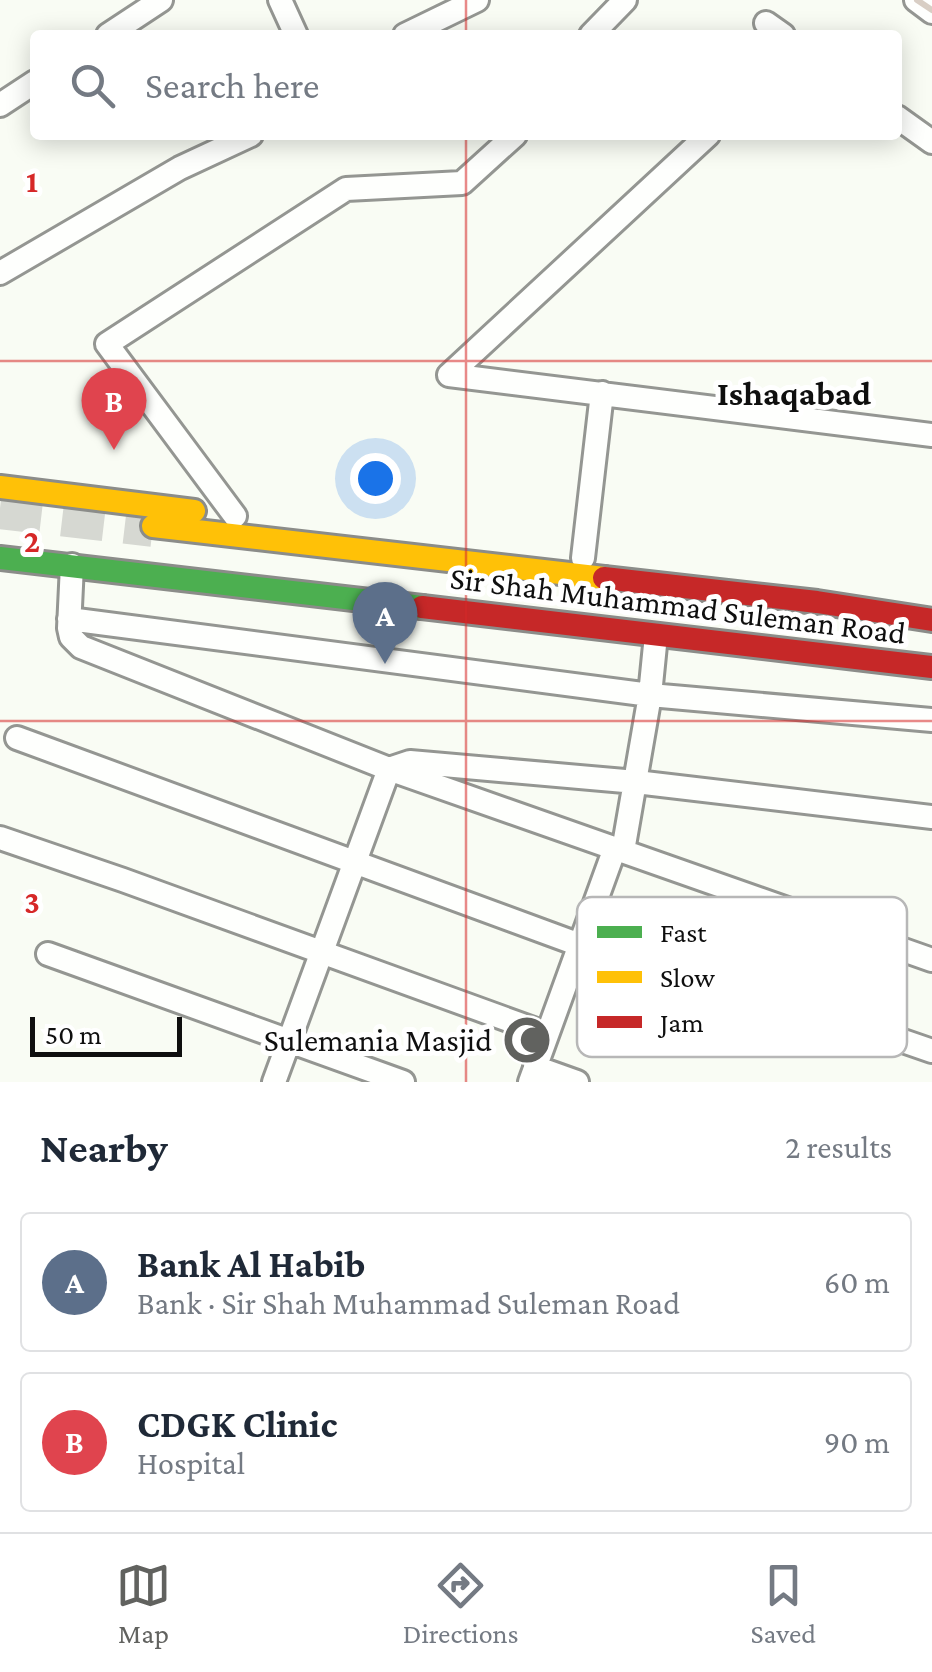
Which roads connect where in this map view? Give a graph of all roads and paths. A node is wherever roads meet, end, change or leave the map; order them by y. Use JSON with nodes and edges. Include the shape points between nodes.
{"nodes":[{"id":1,"x":162,"y":0,"type":"edge"},
{"id":2,"x":280,"y":0,"type":"edge"},
{"id":3,"x":477,"y":0,"type":"edge"},
{"id":4,"x":626,"y":0,"type":"edge"},
{"id":5,"x":916,"y":0,"type":"edge"},
{"id":6,"x":932,"y":12,"type":"edge"},
{"id":7,"x":116,"y":30,"type":"edge"},
{"id":8,"x":294,"y":30,"type":"edge"},
{"id":9,"x":415,"y":30,"type":"edge"},
{"id":10,"x":596,"y":30,"type":"edge"},
{"id":11,"x":30,"y":85,"type":"edge"},
{"id":12,"x":0,"y":105,"type":"edge"},
{"id":13,"x":902,"y":121,"type":"edge"},
{"id":14,"x":240,"y":140,"type":"edge"},
{"id":15,"x":509,"y":140,"type":"edge"},
{"id":16,"x":703,"y":140,"type":"edge"},
{"id":17,"x":932,"y":142,"type":"edge"},
{"id":18,"x":0,"y":273,"type":"edge"},
{"id":19,"x":602,"y":394,"type":"junction"},
{"id":20,"x":932,"y":435,"type":"edge"},
{"id":21,"x":0,"y":487,"type":"edge"},
{"id":22,"x":235,"y":516,"type":"junction"},
{"id":23,"x":153,"y":526,"type":"tunnel mouth"},
{"id":24,"x":0,"y":558,"type":"edge"},
{"id":25,"x":583,"y":558,"type":"junction"},
{"id":26,"x":72,"y":565,"type":"junction"},
{"id":27,"x":817,"y":602,"type":"junction"},
{"id":28,"x":69,"y":619,"type":"junction"},
{"id":29,"x":932,"y":620,"type":"edge"},
{"id":30,"x":656,"y":635,"type":"junction"},
{"id":31,"x":932,"y":668,"type":"edge"},
{"id":32,"x":650,"y":695,"type":"junction"},
{"id":33,"x":932,"y":720,"type":"edge"},
{"id":34,"x":16,"y":738,"type":"dead end"},
{"id":35,"x":389,"y":768,"type":"junction"},
{"id":36,"x":636,"y":782,"type":"junction"},
{"id":37,"x":932,"y":817,"type":"edge"},
{"id":38,"x":0,"y":838,"type":"edge"},
{"id":39,"x":619,"y":850,"type":"junction"},
{"id":40,"x":355,"y":862,"type":"junction"},
{"id":41,"x":599,"y":897,"type":"edge"},
{"id":42,"x":753,"y":897,"type":"edge"},
{"id":43,"x":577,"y":936,"type":"edge"},
{"id":44,"x":907,"y":951,"type":"edge"},
{"id":45,"x":577,"y":952,"type":"edge"},
{"id":46,"x":322,"y":953,"type":"junction"},
{"id":47,"x":48,"y":954,"type":"dead end"},
{"id":48,"x":932,"y":960,"type":"edge"},
{"id":49,"x":547,"y":1034,"type":"junction"},
{"id":50,"x":290,"y":1040,"type":"junction"},
{"id":51,"x":907,"y":1043,"type":"edge"},
{"id":52,"x":932,"y":1051,"type":"edge"},
{"id":53,"x":532,"y":1075,"type":"edge"},
{"id":54,"x":274,"y":1082,"type":"edge"},
{"id":55,"x":403,"y":1082,"type":"edge"},
{"id":56,"x":577,"y":1082,"type":"edge"}],
"edges":[{"from":1,"to":7,"type":"street"},
{"from":2,"to":8,"type":"street"},
{"from":3,"to":9,"type":"street"},
{"from":4,"to":10,"type":"street"},
{"from":5,"to":6,"type":"street"},
{"from":11,"to":12,"type":"street"},
{"from":13,"to":17,"type":"street"},
{"from":14,"to":18,"type":"street"},
{"from":15,"to":22,"type":"street","via":[[462,183],[346,189],[108,344]]},
{"from":16,"to":19,"type":"street","via":[[449,374]]},
{"from":19,"to":20,"type":"street"},
{"from":19,"to":25,"type":"street"},
{"from":21,"to":22,"type":"main road"},
{"from":22,"to":25,"type":"main road"},
{"from":23,"to":27,"type":"main road","name":"Sir Shah Muhammad Suleman Road"},
{"from":24,"to":26,"type":"main road","name":"Sir Shah Muhammad Suleman Road"},
{"from":25,"to":27,"type":"main road"},
{"from":26,"to":28,"type":"street"},
{"from":26,"to":30,"type":"main road","name":"Sir Shah Muhammad Suleman Road"},
{"from":27,"to":29,"type":"main road","name":"Sir Shah Muhammad Suleman Road"},
{"from":28,"to":32,"type":"street"},
{"from":28,"to":35,"type":"street","via":[[71,637],[81,647]]},
{"from":30,"to":31,"type":"main road","name":"Sir Shah Muhammad Suleman Road"},
{"from":30,"to":32,"type":"street"},
{"from":32,"to":33,"type":"street"},
{"from":32,"to":36,"type":"street"},
{"from":34,"to":40,"type":"street"},
{"from":35,"to":36,"type":"street","via":[[410,762]]},
{"from":35,"to":39,"type":"street"},
{"from":35,"to":40,"type":"street"},
{"from":36,"to":37,"type":"street"},
{"from":36,"to":39,"type":"street"},
{"from":38,"to":46,"type":"street"},
{"from":39,"to":41,"type":"street"},
{"from":39,"to":42,"type":"street"},
{"from":40,"to":43,"type":"street"},
{"from":40,"to":46,"type":"street"},
{"from":44,"to":48,"type":"street"},
{"from":45,"to":49,"type":"street"},
{"from":46,"to":49,"type":"street"},
{"from":46,"to":50,"type":"street"},
{"from":47,"to":50,"type":"street"},
{"from":49,"to":53,"type":"street"},
{"from":50,"to":54,"type":"street"},
{"from":50,"to":55,"type":"street"},
{"from":51,"to":52,"type":"street"},
{"from":53,"to":56,"type":"street"}]}
